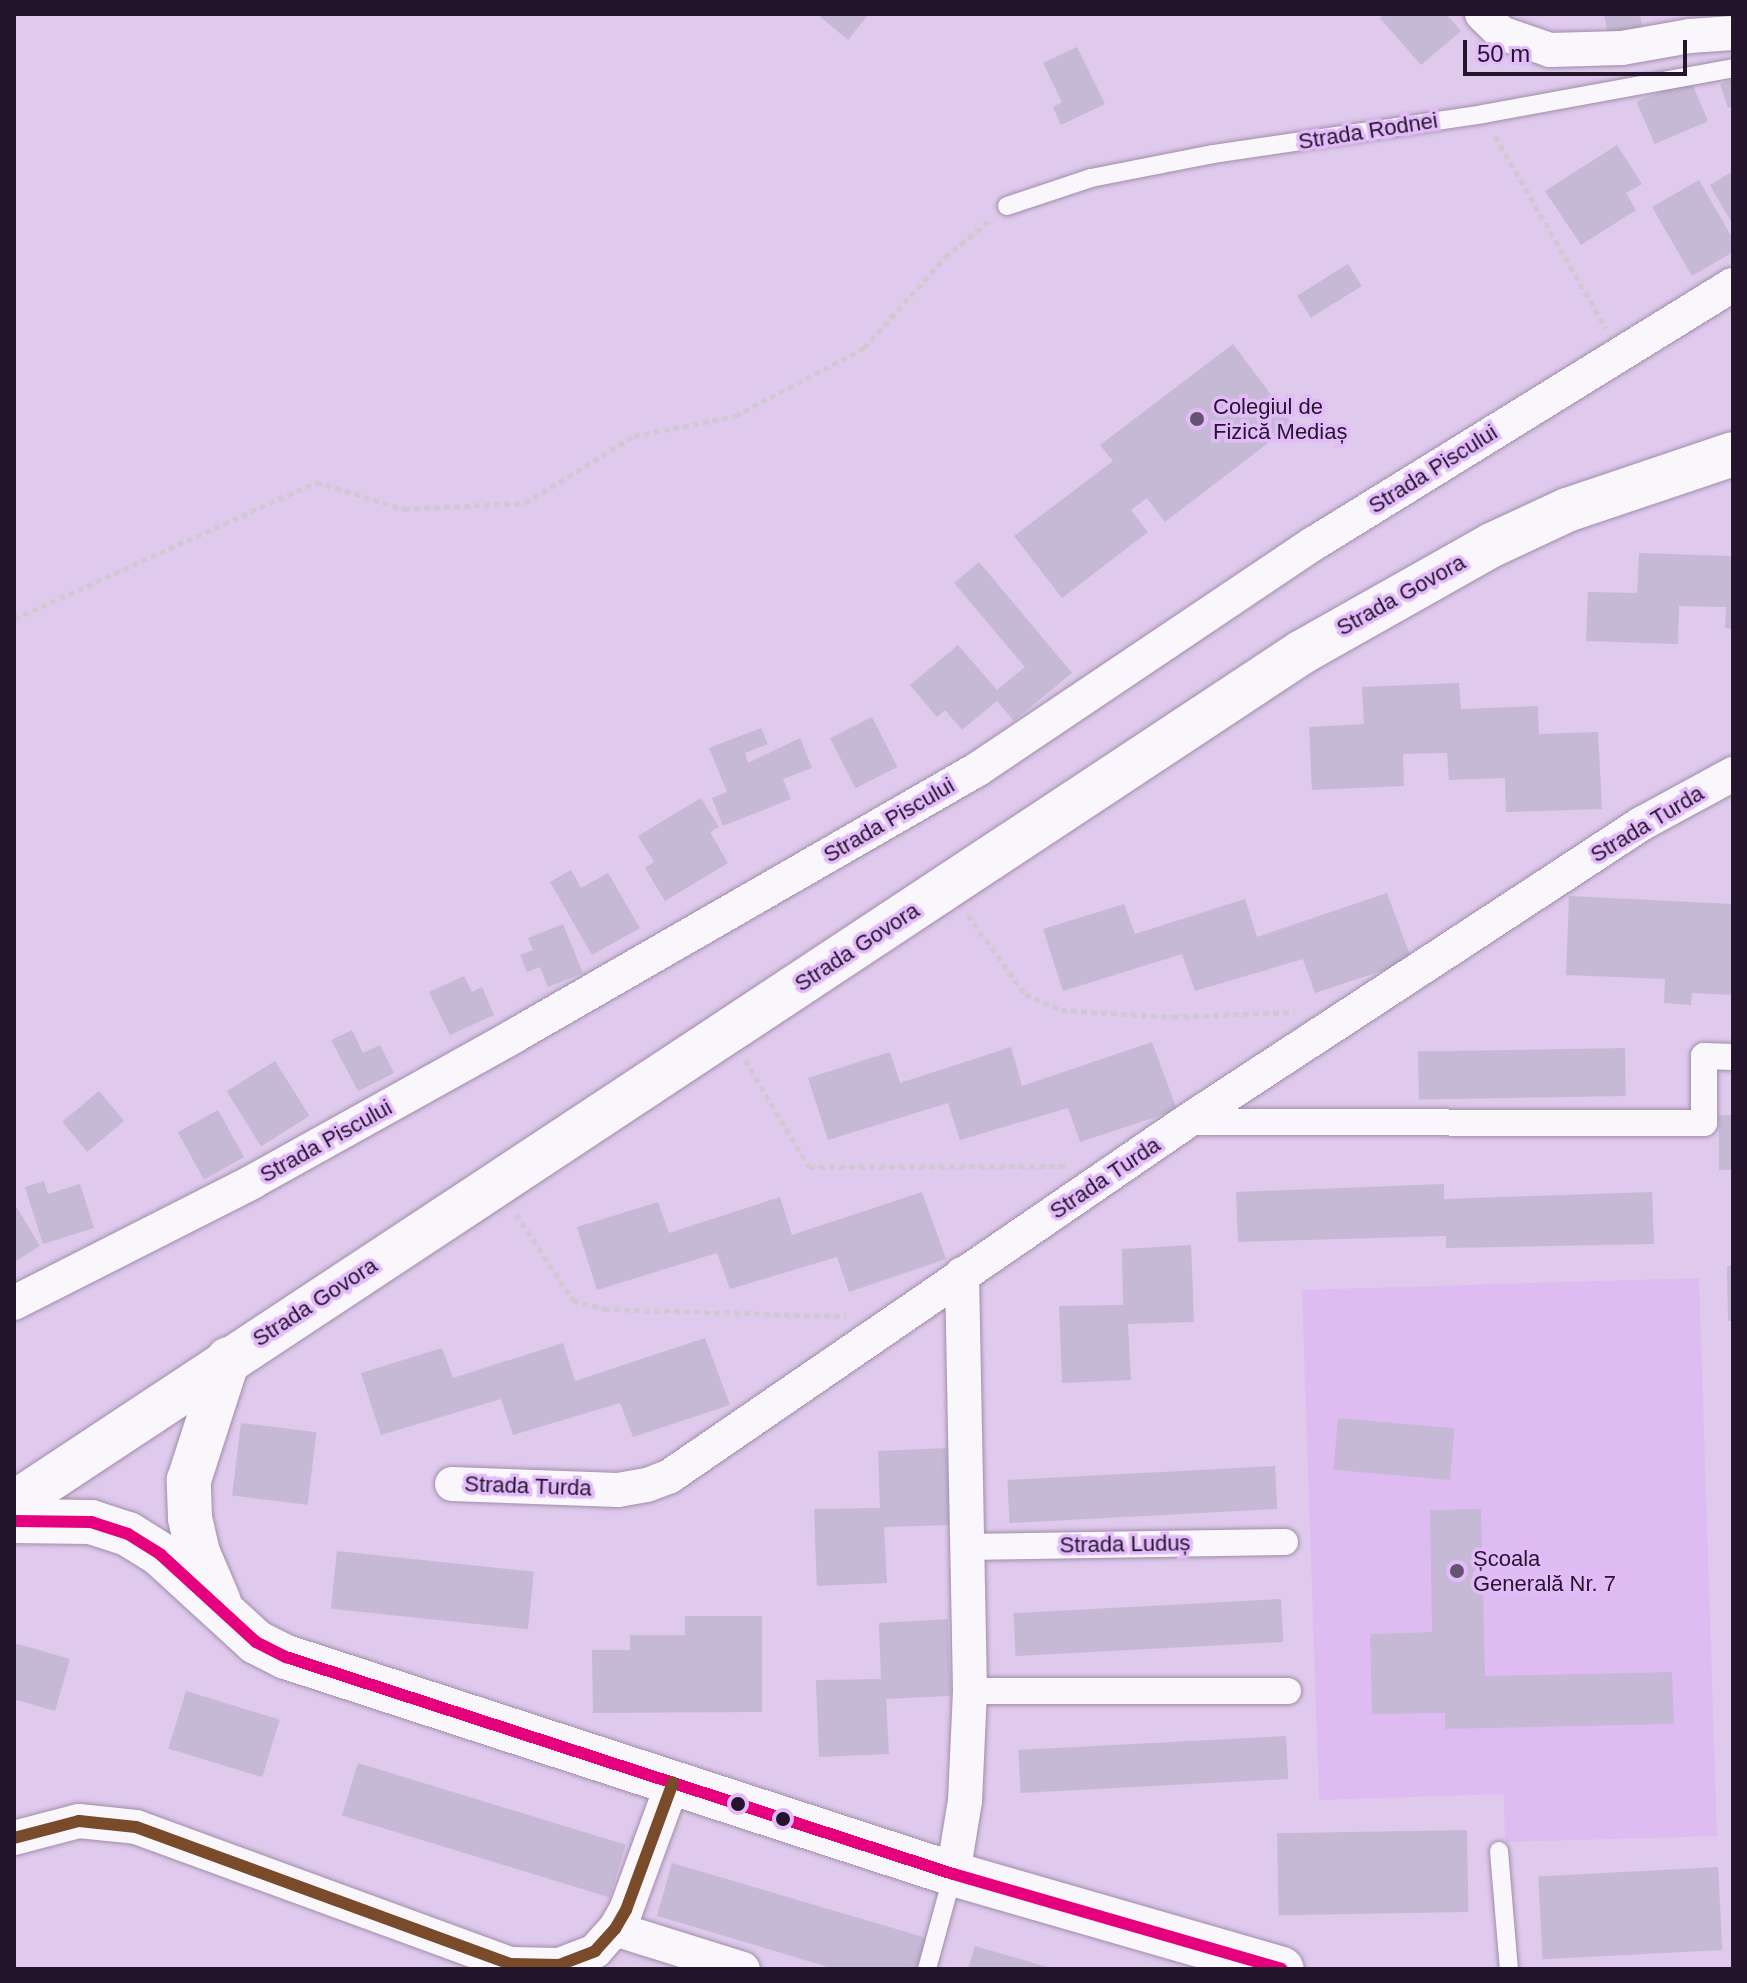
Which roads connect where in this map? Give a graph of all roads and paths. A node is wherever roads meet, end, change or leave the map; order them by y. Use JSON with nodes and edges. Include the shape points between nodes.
{"nodes":[{"id":1,"x":1482,"y":14,"type":"edge"},
{"id":2,"x":1733,"y":33,"type":"edge"},
{"id":3,"x":1733,"y":68,"type":"edge"},
{"id":4,"x":1483,"y":114,"type":"junction"},
{"id":5,"x":1007,"y":206,"type":"joint"},
{"id":6,"x":1733,"y":285,"type":"edge"},
{"id":7,"x":1620,"y":353,"type":"junction"},
{"id":8,"x":1733,"y":454,"type":"edge"},
{"id":9,"x":14,"y":619,"type":"edge"},
{"id":10,"x":1733,"y":774,"type":"edge"},
{"id":11,"x":947,"y":887,"type":"junction"},
{"id":12,"x":1350,"y":1016,"type":"junction"},
{"id":13,"x":728,"y":1032,"type":"junction"},
{"id":14,"x":1733,"y":1057,"type":"edge"},
{"id":15,"x":1186,"y":1122,"type":"junction"},
{"id":16,"x":1124,"y":1165,"type":"junction"},
{"id":17,"x":496,"y":1183,"type":"junction"},
{"id":18,"x":962,"y":1274,"type":"junction"},
{"id":19,"x":14,"y":1303,"type":"edge"},
{"id":20,"x":899,"y":1317,"type":"junction"},
{"id":21,"x":228,"y":1359,"type":"junction"},
{"id":22,"x":452,"y":1484,"type":"dead end"},
{"id":23,"x":14,"y":1503,"type":"edge"},
{"id":24,"x":14,"y":1521,"type":"edge"},
{"id":25,"x":1285,"y":1542,"type":"dead end"},
{"id":26,"x":964,"y":1547,"type":"junction"},
{"id":27,"x":230,"y":1621,"type":"junction"},
{"id":28,"x":970,"y":1691,"type":"junction"},
{"id":29,"x":1288,"y":1691,"type":"dead end"},
{"id":30,"x":673,"y":1782,"type":"junction"},
{"id":31,"x":14,"y":1838,"type":"edge"},
{"id":32,"x":1499,"y":1851,"type":"dead end"},
{"id":33,"x":953,"y":1874,"type":"junction"},
{"id":34,"x":615,"y":1929,"type":"junction"},
{"id":35,"x":1276,"y":1968,"type":"edge"},
{"id":36,"x":743,"y":1969,"type":"edge"},
{"id":37,"x":927,"y":1969,"type":"edge"},
{"id":38,"x":1509,"y":1969,"type":"edge"}],
"edges":[{"from":1,"to":2,"type":"street","via":[[1501,33],[1550,50],[1622,48]]},
{"from":3,"to":4,"type":"lane","name":"Strada Rodnei"},
{"from":4,"to":5,"type":"lane","name":"Strada Rodnei","via":[[1213,154],[1107,175]]},
{"from":4,"to":7,"type":"path"},
{"from":5,"to":9,"type":"path","via":[[945,257],[864,348],[735,416],[634,436],[525,503],[404,509],[316,482]]},
{"from":6,"to":7,"type":"street","name":"Strada Piscului"},
{"from":7,"to":19,"type":"street","name":"Strada Piscului","via":[[1313,544],[978,769],[252,1182]]},
{"from":8,"to":11,"type":"main road","name":"Strada Govora","via":[[1567,510],[1414,586],[1302,652]]},
{"from":10,"to":12,"type":"street","name":"Strada Turda","via":[[1641,824]]},
{"from":11,"to":12,"type":"path","via":[[1025,994],[1061,1010],[1173,1017],[1330,1010]]},
{"from":11,"to":13,"type":"main road","name":"Strada Govora"},
{"from":12,"to":15,"type":"street","name":"Strada Turda"},
{"from":13,"to":16,"type":"path","via":[[809,1167]]},
{"from":13,"to":17,"type":"main road","name":"Strada Govora"},
{"from":14,"to":15,"type":"street","via":[[1704,1056],[1704,1123]]},
{"from":15,"to":16,"type":"street","name":"Strada Turda"},
{"from":16,"to":18,"type":"street","name":"Strada Turda"},
{"from":17,"to":20,"type":"path","via":[[573,1300],[604,1309]]},
{"from":17,"to":21,"type":"main road","name":"Strada Govora"},
{"from":18,"to":20,"type":"street","name":"Strada Turda"},
{"from":18,"to":26,"type":"street"},
{"from":20,"to":22,"type":"street","name":"Strada Turda","via":[[670,1476],[647,1485],[618,1490]]},
{"from":21,"to":23,"type":"main road","name":"Strada Govora"},
{"from":21,"to":27,"type":"main road","via":[[189,1480],[198,1553]]},
{"from":24,"to":27,"type":"main road","via":[[91,1522],[128,1534],[161,1555]]},
{"from":25,"to":26,"type":"street","name":"Strada Luduș"},
{"from":26,"to":28,"type":"street"},
{"from":27,"to":30,"type":"main road","via":[[286,1657]]},
{"from":28,"to":29,"type":"street"},
{"from":28,"to":33,"type":"street","via":[[965,1801]]},
{"from":30,"to":33,"type":"main road"},
{"from":30,"to":34,"type":"street"},
{"from":31,"to":34,"type":"street","via":[[79,1821],[136,1827],[511,1964],[559,1965],[595,1951]]},
{"from":32,"to":38,"type":"lane"},
{"from":33,"to":35,"type":"main road"},
{"from":33,"to":37,"type":"lane"},
{"from":34,"to":36,"type":"street"}]}
